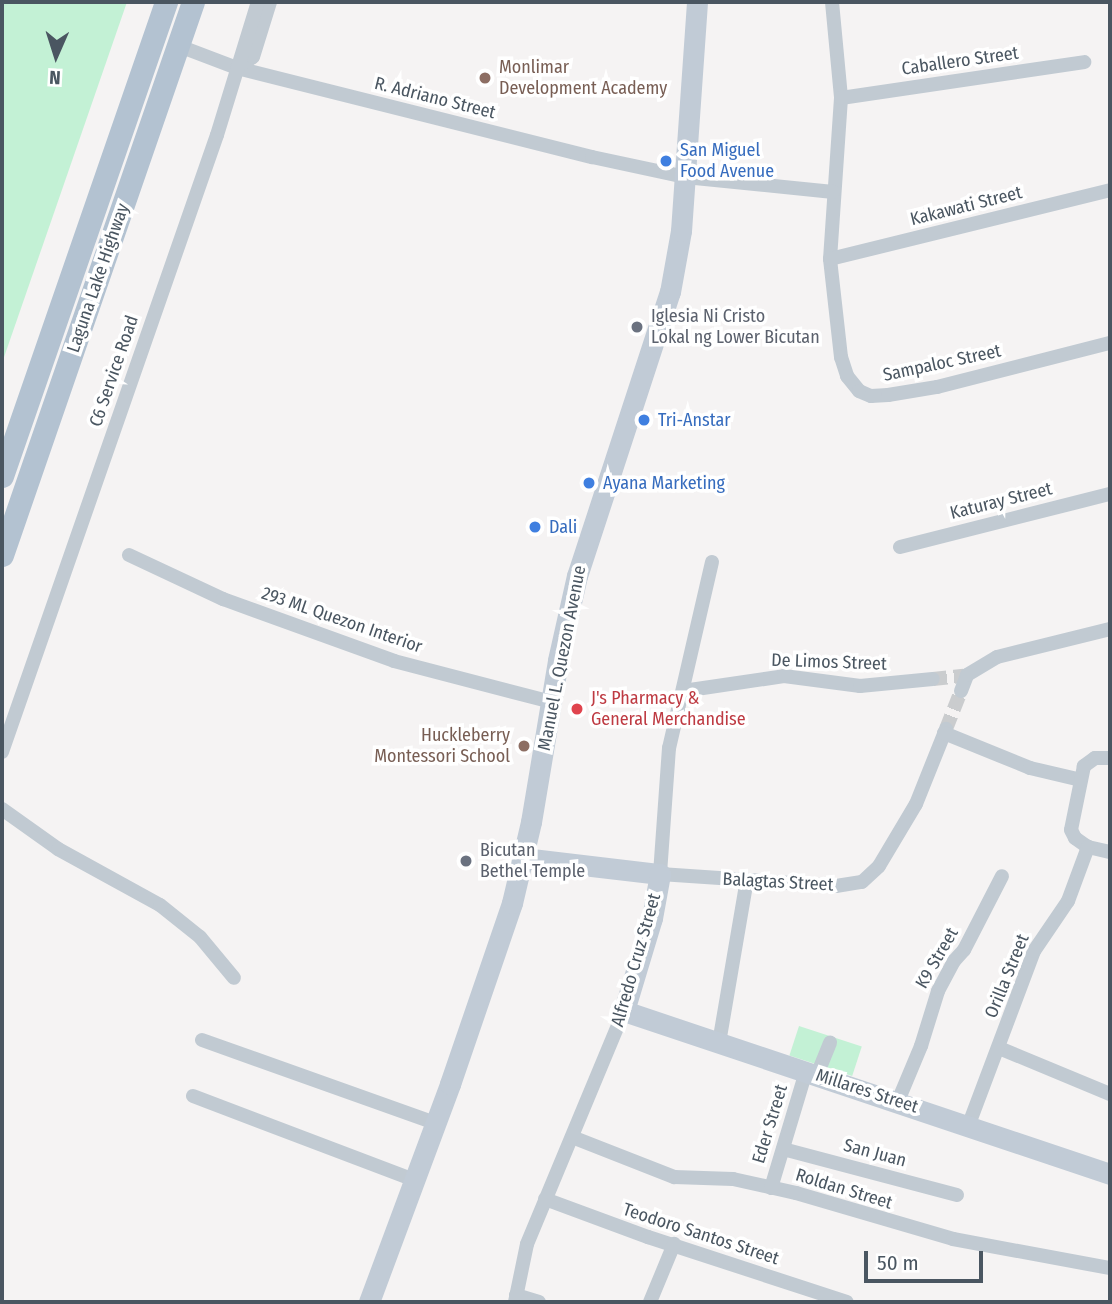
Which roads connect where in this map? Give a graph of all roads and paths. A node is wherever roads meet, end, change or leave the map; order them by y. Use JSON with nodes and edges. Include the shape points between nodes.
{"nodes":[{"id":1,"x":166,"y":2,"type":"edge"},
{"id":2,"x":193,"y":2,"type":"edge"},
{"id":3,"x":258,"y":2,"type":"edge"},
{"id":4,"x":270,"y":2,"type":"edge"},
{"id":5,"x":697,"y":2,"type":"edge"},
{"id":6,"x":832,"y":2,"type":"edge"},
{"id":7,"x":186,"y":49,"type":"junction"},
{"id":8,"x":1084,"y":62,"type":"dead end"},
{"id":9,"x":232,"y":66,"type":"junction"},
{"id":10,"x":841,"y":98,"type":"junction"},
{"id":11,"x":685,"y":177,"type":"junction"},
{"id":12,"x":1110,"y":190,"type":"edge"},
{"id":13,"x":833,"y":192,"type":"junction"},
{"id":14,"x":830,"y":259,"type":"junction"},
{"id":15,"x":1110,"y":343,"type":"edge"},
{"id":16,"x":2,"y":476,"type":"edge"},
{"id":17,"x":1110,"y":494,"type":"edge"},
{"id":18,"x":900,"y":547,"type":"dead end"},
{"id":19,"x":2,"y":555,"type":"edge"},
{"id":20,"x":129,"y":555,"type":"dead end"},
{"id":21,"x":712,"y":562,"type":"dead end"},
{"id":22,"x":1110,"y":629,"type":"edge"},
{"id":23,"x":933,"y":680,"type":"tunnel mouth"},
{"id":24,"x":682,"y":691,"type":"junction"},
{"id":25,"x":961,"y":691,"type":"tunnel mouth"},
{"id":26,"x":551,"y":702,"type":"junction"},
{"id":27,"x":2,"y":752,"type":"edge"},
{"id":28,"x":1110,"y":758,"type":"edge"},
{"id":29,"x":1081,"y":780,"type":"junction"},
{"id":30,"x":2,"y":809,"type":"edge"},
{"id":31,"x":1088,"y":847,"type":"junction"},
{"id":32,"x":1110,"y":852,"type":"edge"},
{"id":33,"x":523,"y":858,"type":"junction"},
{"id":34,"x":660,"y":874,"type":"junction"},
{"id":35,"x":1002,"y":876,"type":"dead end"},
{"id":36,"x":747,"y":880,"type":"junction"},
{"id":37,"x":234,"y":978,"type":"dead end"},
{"id":38,"x":624,"y":1012,"type":"junction"},
{"id":39,"x":202,"y":1040,"type":"dead end"},
{"id":40,"x":830,"y":1042,"type":"dead end"},
{"id":41,"x":719,"y":1043,"type":"junction"},
{"id":42,"x":999,"y":1048,"type":"junction"},
{"id":43,"x":812,"y":1073,"type":"junction"},
{"id":44,"x":1110,"y":1094,"type":"edge"},
{"id":45,"x":193,"y":1096,"type":"dead end"},
{"id":46,"x":898,"y":1101,"type":"junction"},
{"id":47,"x":435,"y":1123,"type":"junction"},
{"id":48,"x":969,"y":1125,"type":"junction"},
{"id":49,"x":572,"y":1137,"type":"junction"},
{"id":50,"x":783,"y":1149,"type":"junction"},
{"id":51,"x":1110,"y":1174,"type":"edge"},
{"id":52,"x":414,"y":1180,"type":"junction"},
{"id":53,"x":771,"y":1188,"type":"junction"},
{"id":54,"x":957,"y":1195,"type":"dead end"},
{"id":55,"x":545,"y":1199,"type":"junction"},
{"id":56,"x":674,"y":1244,"type":"junction"},
{"id":57,"x":1110,"y":1268,"type":"edge"},
{"id":58,"x":515,"y":1299,"type":"edge"},
{"id":59,"x":369,"y":1302,"type":"edge"},
{"id":60,"x":539,"y":1302,"type":"edge"},
{"id":61,"x":650,"y":1302,"type":"edge"},
{"id":62,"x":847,"y":1302,"type":"edge"}],
"edges":[{"from":1,"to":16,"type":"main road","name":"Laguna Lake Highway"},
{"from":2,"to":7,"type":"main road","name":"Laguna Lake Highway"},
{"from":3,"to":9,"type":"street","name":"C6 Service Road"},
{"from":4,"to":9,"type":"street","via":[[253,57],[247,64]]},
{"from":5,"to":11,"type":"main road","name":"Manuel L. Quezon Avenue"},
{"from":6,"to":10,"type":"street","name":"Sampaloc Street"},
{"from":7,"to":9,"type":"street","name":"R. Adriano Street"},
{"from":7,"to":19,"type":"main road","name":"Laguna Lake Highway"},
{"from":8,"to":10,"type":"street","name":"Caballero Street"},
{"from":9,"to":11,"type":"street","name":"R. Adriano Street","via":[[592,158]]},
{"from":9,"to":27,"type":"street","name":"C6 Service Road"},
{"from":10,"to":13,"type":"street","name":"Sampaloc Street"},
{"from":11,"to":13,"type":"street","name":"R. Adriano Street"},
{"from":11,"to":26,"type":"main road","name":"Manuel L. Quezon Avenue","via":[[670,292],[577,576]]},
{"from":12,"to":14,"type":"street","name":"Kakawati Street"},
{"from":13,"to":14,"type":"street","name":"Sampaloc Street"},
{"from":14,"to":15,"type":"street","name":"Sampaloc Street","via":[[834,311],[847,376],[859,391],[871,396],[937,387]]},
{"from":17,"to":18,"type":"street","name":"Katuray Street"},
{"from":20,"to":26,"type":"street","name":"293 ML Quezon Interior","via":[[223,599],[394,661]]},
{"from":21,"to":24,"type":"street","name":"Alfredo Cruz Street"},
{"from":22,"to":25,"type":"street","via":[[997,657],[966,675]]},
{"from":23,"to":24,"type":"street","name":"De Limos Street","via":[[860,686],[784,676]]},
{"from":24,"to":34,"type":"street","name":"Alfredo Cruz Street","via":[[669,748]]},
{"from":26,"to":33,"type":"main road","name":"Manuel L. Quezon Avenue"},
{"from":28,"to":29,"type":"street","via":[[1088,761]]},
{"from":29,"to":31,"type":"street","via":[[1071,830]]},
{"from":29,"to":36,"type":"street","name":"Balagtas Street","via":[[1030,768],[945,731],[916,804],[870,876],[836,886]]},
{"from":30,"to":37,"type":"street","via":[[58,849],[160,905],[200,937]]},
{"from":31,"to":32,"type":"street"},
{"from":31,"to":42,"type":"street","name":"Orilla Street","via":[[1068,901],[1034,951]]},
{"from":33,"to":34,"type":"main road","name":"Balagtas Street"},
{"from":33,"to":47,"type":"main road","name":"Manuel L. Quezon Avenue","via":[[497,948]]},
{"from":34,"to":36,"type":"street","name":"Balagtas Street"},
{"from":34,"to":38,"type":"main road","name":"Alfredo Cruz Street"},
{"from":35,"to":46,"type":"street","name":"K9 Street","via":[[938,991]]},
{"from":36,"to":41,"type":"street"},
{"from":38,"to":41,"type":"main road","name":"Millares Street"},
{"from":38,"to":49,"type":"street","name":"Alfredo Cruz Street"},
{"from":39,"to":47,"type":"street"},
{"from":40,"to":43,"type":"street","name":"Eder Street"},
{"from":41,"to":43,"type":"main road","name":"Millares Street"},
{"from":42,"to":44,"type":"street"},
{"from":42,"to":48,"type":"street","name":"Orilla Street"},
{"from":43,"to":46,"type":"main road","name":"Millares Street"},
{"from":43,"to":50,"type":"street","name":"Eder Street"},
{"from":45,"to":52,"type":"street"},
{"from":46,"to":48,"type":"main road","name":"Millares Street"},
{"from":47,"to":52,"type":"main road","name":"Manuel L. Quezon Avenue"},
{"from":48,"to":51,"type":"main road","name":"Millares Street"},
{"from":49,"to":53,"type":"street","name":"Roldan Street","via":[[664,1175],[733,1179]]},
{"from":49,"to":55,"type":"street","name":"Alfredo Cruz Street"},
{"from":50,"to":53,"type":"street","name":"Eder Street"},
{"from":50,"to":54,"type":"street","name":"San Juan"},
{"from":52,"to":59,"type":"main road","name":"Manuel L. Quezon Avenue"},
{"from":53,"to":57,"type":"street","name":"Roldan Street","via":[[953,1239]]},
{"from":55,"to":56,"type":"street","name":"Teodoro Santos Street"},
{"from":55,"to":58,"type":"street","name":"Alfredo Cruz Street","via":[[527,1244]]},
{"from":56,"to":61,"type":"street"},
{"from":56,"to":62,"type":"street","name":"Teodoro Santos Street"},
{"from":58,"to":60,"type":"street"}]}
